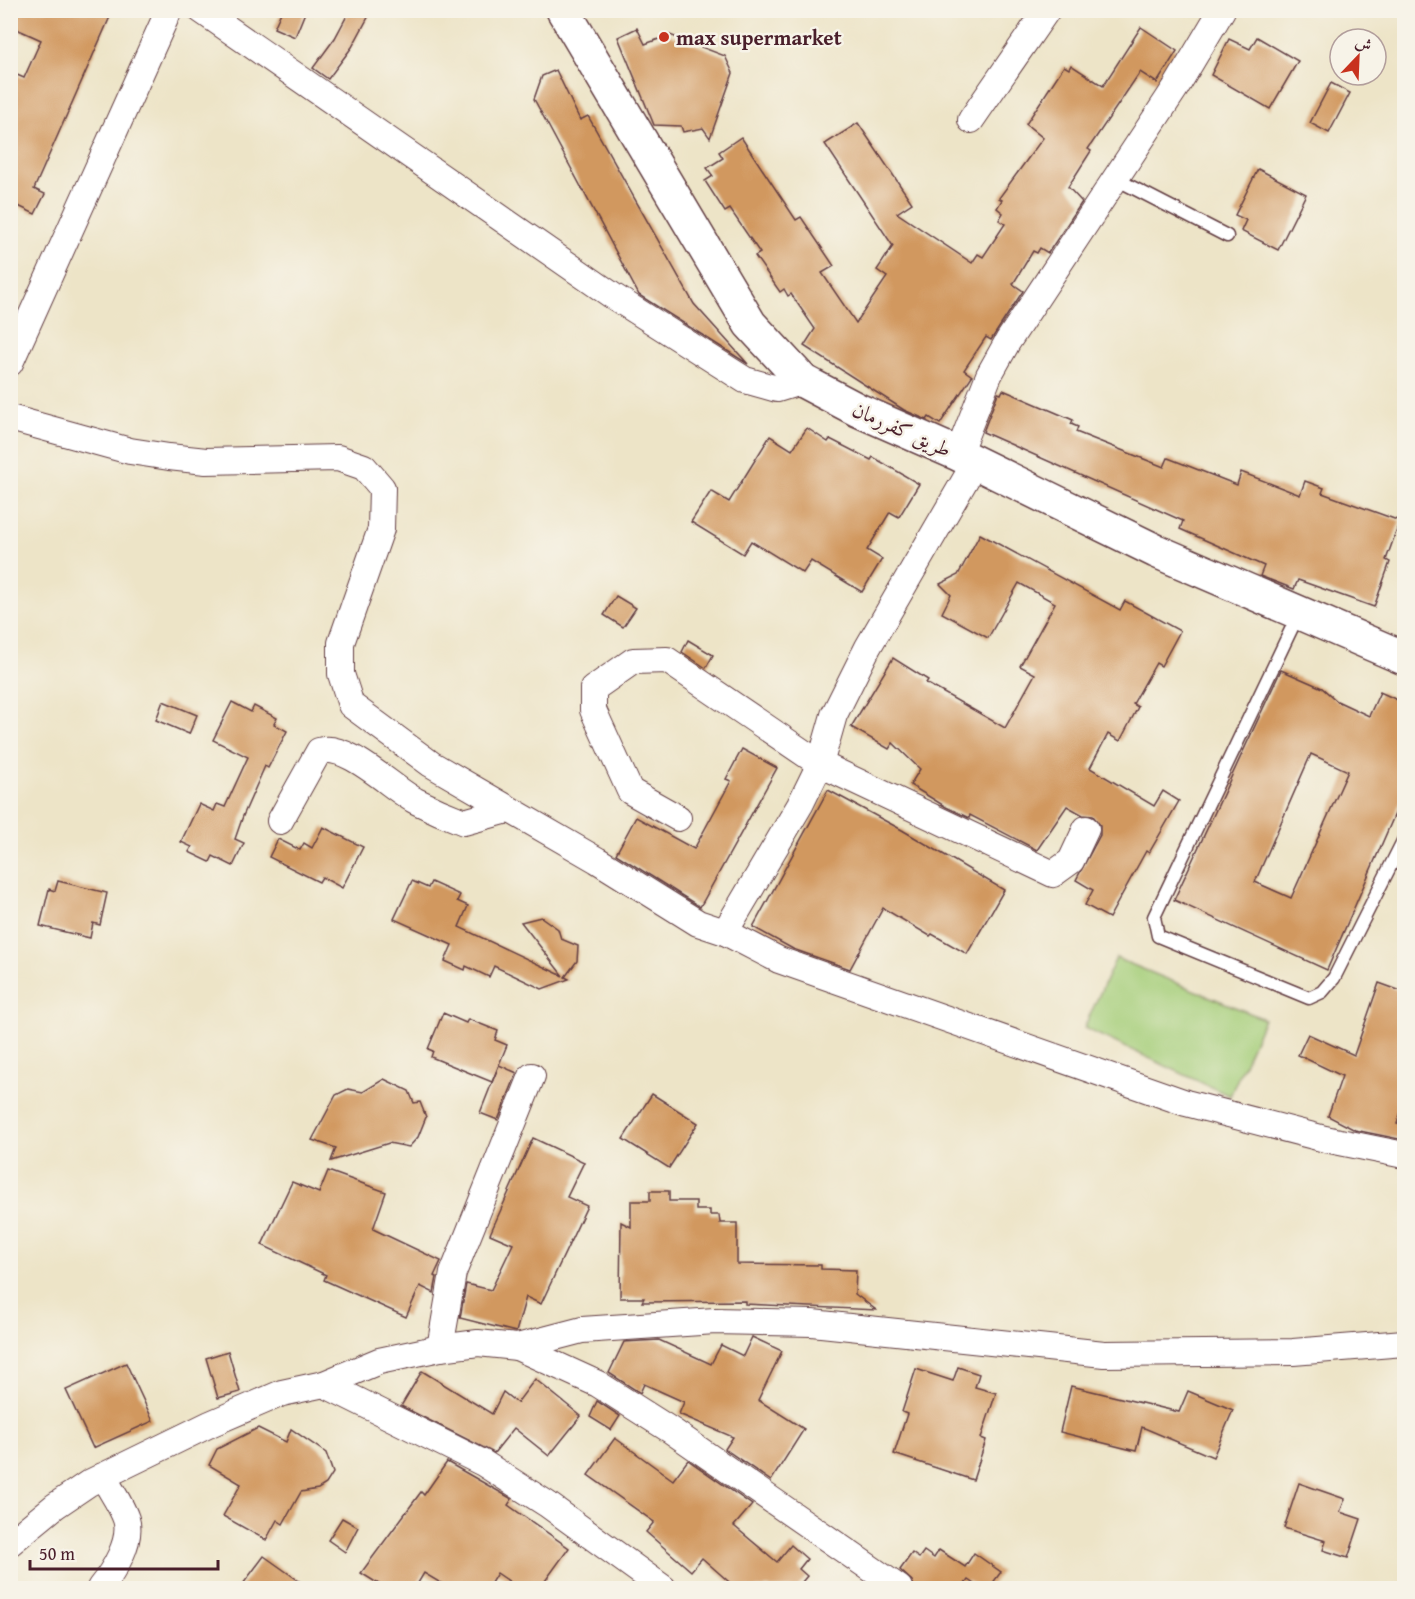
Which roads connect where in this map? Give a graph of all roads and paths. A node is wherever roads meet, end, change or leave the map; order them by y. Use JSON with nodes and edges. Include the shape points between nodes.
{"nodes":[{"id":1,"x":170,"y":10,"type":"edge"},
{"id":2,"x":201,"y":10,"type":"edge"},
{"id":3,"x":563,"y":10,"type":"edge"},
{"id":4,"x":1047,"y":10,"type":"edge"},
{"id":5,"x":1218,"y":11,"type":"edge"},
{"id":6,"x":971,"y":120,"type":"dead end"},
{"id":7,"x":1116,"y":178,"type":"junction"},
{"id":8,"x":1227,"y":236,"type":"dead end"},
{"id":9,"x":10,"y":363,"type":"edge"},
{"id":10,"x":803,"y":381,"type":"junction"},
{"id":11,"x":10,"y":418,"type":"edge"},
{"id":12,"x":966,"y":458,"type":"junction"},
{"id":13,"x":1298,"y":614,"type":"junction"},
{"id":14,"x":1404,"y":658,"type":"edge"},
{"id":15,"x":820,"y":764,"type":"junction"},
{"id":16,"x":508,"y":810,"type":"junction"},
{"id":17,"x":678,"y":818,"type":"dead end"},
{"id":18,"x":280,"y":821,"type":"dead end"},
{"id":19,"x":1086,"y":829,"type":"dead end"},
{"id":20,"x":1404,"y":839,"type":"edge"},
{"id":21,"x":725,"y":932,"type":"junction"},
{"id":22,"x":532,"y":1076,"type":"dead end"},
{"id":23,"x":1404,"y":1155,"type":"edge"},
{"id":24,"x":1404,"y":1343,"type":"edge"},
{"id":25,"x":517,"y":1347,"type":"junction"},
{"id":26,"x":440,"y":1348,"type":"junction"},
{"id":27,"x":324,"y":1384,"type":"junction"},
{"id":28,"x":103,"y":1476,"type":"junction"},
{"id":29,"x":10,"y":1543,"type":"edge"},
{"id":30,"x":100,"y":1588,"type":"edge"},
{"id":31,"x":663,"y":1588,"type":"edge"},
{"id":32,"x":899,"y":1588,"type":"edge"}],
"edges":[{"from":1,"to":9,"type":"street"},
{"from":2,"to":10,"type":"street","via":[[613,296],[736,375],[777,389]]},
{"from":3,"to":10,"type":"main road","name":"طريق كفررمان","via":[[750,324]]},
{"from":4,"to":6,"type":"street"},
{"from":5,"to":7,"type":"street","via":[[1176,87]]},
{"from":7,"to":8,"type":"lane"},
{"from":7,"to":12,"type":"street","via":[[989,375]]},
{"from":10,"to":12,"type":"main road","name":"طريق كفررمان"},
{"from":11,"to":16,"type":"street","via":[[130,451],[169,457],[206,461],[338,458],[364,467],[382,488],[381,529],[341,643],[341,674],[351,705],[431,765]]},
{"from":12,"to":13,"type":"main road","name":"طريق كفررمان","via":[[1156,552]]},
{"from":12,"to":15,"type":"street","via":[[834,714]]},
{"from":13,"to":14,"type":"main road","name":"طريق كفررمان"},
{"from":13,"to":20,"type":"lane","via":[[1154,917],[1158,936],[1309,998],[1322,992],[1334,978]]},
{"from":15,"to":17,"type":"street","via":[[667,660],[633,661],[592,689],[593,710],[630,791]]},
{"from":15,"to":19,"type":"street","via":[[1053,874],[1071,861]]},
{"from":15,"to":21,"type":"street","via":[[800,806]]},
{"from":16,"to":18,"type":"street","via":[[464,822],[416,801],[330,747],[319,750]]},
{"from":16,"to":21,"type":"street","via":[[698,923]]},
{"from":21,"to":23,"type":"street","via":[[779,960],[1186,1103]]},
{"from":22,"to":26,"type":"street","via":[[453,1273]]},
{"from":24,"to":25,"type":"street","via":[[1293,1352],[1104,1354],[812,1323],[715,1321],[582,1330]]},
{"from":25,"to":26,"type":"street","via":[[478,1342]]},
{"from":25,"to":32,"type":"street","via":[[598,1384]]},
{"from":26,"to":27,"type":"street","via":[[380,1361]]},
{"from":27,"to":28,"type":"street","via":[[282,1393]]},
{"from":27,"to":31,"type":"street","via":[[483,1463]]},
{"from":28,"to":29,"type":"street","via":[[55,1506]]},
{"from":28,"to":30,"type":"street","via":[[126,1520],[126,1535],[113,1572]]}]}
